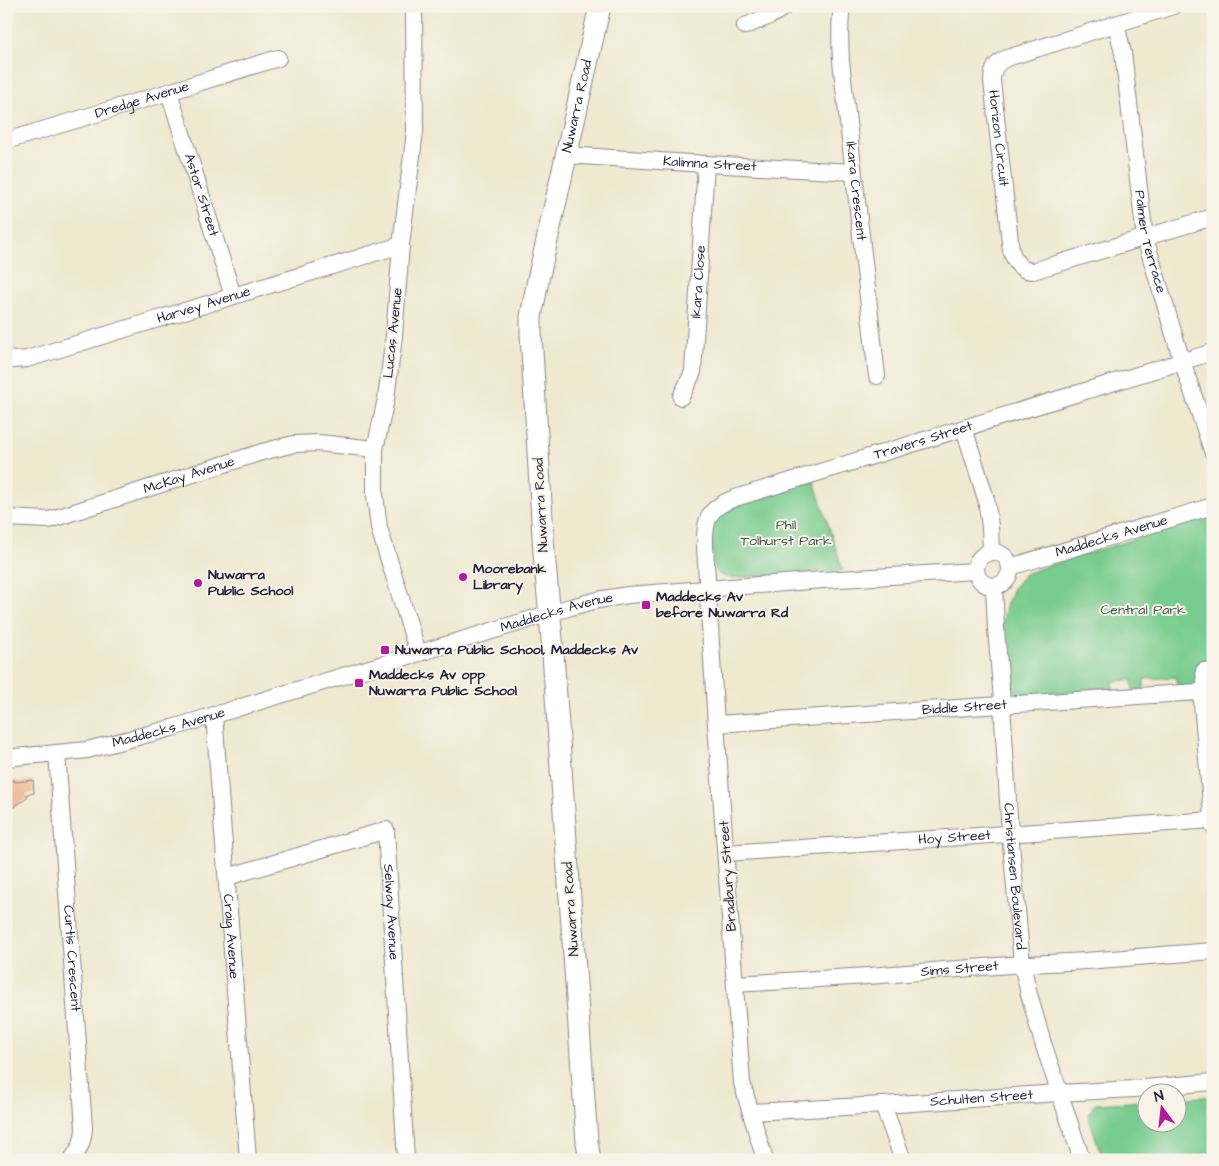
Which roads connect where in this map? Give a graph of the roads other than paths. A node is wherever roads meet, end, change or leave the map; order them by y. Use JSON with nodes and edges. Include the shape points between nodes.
{"nodes":[{"id":1,"x":414,"y":6,"type":"edge"},
{"id":2,"x":600,"y":6,"type":"edge"},
{"id":3,"x":786,"y":6,"type":"edge"},
{"id":4,"x":842,"y":6,"type":"edge"},
{"id":5,"x":1173,"y":6,"type":"edge"},
{"id":6,"x":1115,"y":24,"type":"junction"},
{"id":7,"x":745,"y":26,"type":"dead end"},
{"id":8,"x":278,"y":58,"type":"dead end"},
{"id":9,"x":169,"y":92,"type":"junction"},
{"id":10,"x":6,"y":141,"type":"edge"},
{"id":11,"x":566,"y":155,"type":"junction"},
{"id":12,"x":706,"y":164,"type":"junction"},
{"id":13,"x":853,"y":172,"type":"junction"},
{"id":14,"x":1213,"y":217,"type":"edge"},
{"id":15,"x":1145,"y":238,"type":"junction"},
{"id":16,"x":401,"y":245,"type":"junction"},
{"id":17,"x":233,"y":296,"type":"junction"},
{"id":18,"x":1213,"y":352,"type":"edge"},
{"id":19,"x":6,"y":358,"type":"edge"},
{"id":20,"x":1182,"y":361,"type":"junction"},
{"id":21,"x":877,"y":376,"type":"dead end"},
{"id":22,"x":681,"y":397,"type":"dead end"},
{"id":23,"x":964,"y":428,"type":"junction"},
{"id":24,"x":375,"y":449,"type":"junction"},
{"id":25,"x":1213,"y":453,"type":"edge"},
{"id":26,"x":1213,"y":506,"type":"edge"},
{"id":27,"x":6,"y":518,"type":"edge"},
{"id":28,"x":991,"y":552,"type":"junction"},
{"id":29,"x":1010,"y":567,"type":"junction"},
{"id":30,"x":976,"y":571,"type":"junction"},
{"id":31,"x":994,"y":586,"type":"junction"},
{"id":32,"x":708,"y":589,"type":"junction"},
{"id":33,"x":550,"y":613,"type":"junction"},
{"id":34,"x":418,"y":653,"type":"junction"},
{"id":35,"x":1204,"y":670,"type":"dead end"},
{"id":36,"x":1206,"y":692,"type":"edge"},
{"id":37,"x":1002,"y":706,"type":"junction"},
{"id":38,"x":214,"y":715,"type":"junction"},
{"id":39,"x":716,"y":724,"type":"junction"},
{"id":40,"x":58,"y":753,"type":"junction"},
{"id":41,"x":6,"y":758,"type":"edge"},
{"id":42,"x":1212,"y":820,"type":"edge"},
{"id":43,"x":1213,"y":826,"type":"edge"},
{"id":44,"x":1010,"y":833,"type":"junction"},
{"id":45,"x":726,"y":853,"type":"junction"},
{"id":46,"x":227,"y":877,"type":"junction"},
{"id":47,"x":1213,"y":951,"type":"edge"},
{"id":48,"x":1022,"y":964,"type":"junction"},
{"id":49,"x":735,"y":984,"type":"junction"},
{"id":50,"x":1213,"y":1082,"type":"edge"},
{"id":51,"x":1059,"y":1093,"type":"junction"},
{"id":52,"x":883,"y":1105,"type":"junction"},
{"id":53,"x":751,"y":1112,"type":"junction"},
{"id":54,"x":71,"y":1160,"type":"edge"},
{"id":55,"x":248,"y":1160,"type":"edge"},
{"id":56,"x":406,"y":1160,"type":"edge"},
{"id":57,"x":590,"y":1160,"type":"edge"},
{"id":58,"x":765,"y":1160,"type":"edge"},
{"id":59,"x":902,"y":1160,"type":"edge"},
{"id":60,"x":1082,"y":1160,"type":"edge"}],
"edges":[{"from":1,"to":16,"type":"street","name":"Lucas Avenue","via":[[415,131]]},
{"from":2,"to":11,"type":"main road","name":"Nuwarra Road"},
{"from":3,"to":7,"type":"street"},
{"from":4,"to":13,"type":"street","name":"Ikara Crescent","via":[[841,61]]},
{"from":5,"to":6,"type":"street","name":"Horizon Circuit"},
{"from":6,"to":15,"type":"street","name":"Palmer Terrace","via":[[1123,53]]},
{"from":6,"to":15,"type":"street","name":"Horizon Circuit","via":[[1007,58],[993,71],[1012,250],[1019,266],[1033,271]]},
{"from":8,"to":9,"type":"street","name":"Dredge Avenue"},
{"from":9,"to":10,"type":"street","name":"Dredge Avenue"},
{"from":9,"to":17,"type":"street","name":"Astor Street"},
{"from":11,"to":12,"type":"street","name":"Kalimna Street"},
{"from":11,"to":33,"type":"main road","name":"Nuwarra Road","via":[[531,326]]},
{"from":12,"to":13,"type":"street","name":"Kalimna Street"},
{"from":12,"to":22,"type":"street","name":"Ikara Close","via":[[694,372]]},
{"from":13,"to":21,"type":"street","name":"Ikara Crescent"},
{"from":14,"to":15,"type":"street"},
{"from":15,"to":20,"type":"street","name":"Palmer Terrace"},
{"from":16,"to":17,"type":"street","name":"Harvey Avenue"},
{"from":16,"to":24,"type":"street","name":"Lucas Avenue","via":[[386,400]]},
{"from":17,"to":19,"type":"street","name":"Harvey Avenue","via":[[27,359]]},
{"from":18,"to":20,"type":"street","name":"Travers Street"},
{"from":20,"to":23,"type":"street","name":"Travers Street"},
{"from":20,"to":25,"type":"street","name":"Palmer Terrace"},
{"from":23,"to":28,"type":"street","via":[[986,499]]},
{"from":23,"to":32,"type":"street","name":"Travers Street","via":[[724,502],[708,516],[705,526]]},
{"from":24,"to":27,"type":"street","name":"McKay Avenue","via":[[319,443],[294,444],[49,520]]},
{"from":24,"to":34,"type":"street","name":"Lucas Avenue","via":[[379,528]]},
{"from":26,"to":29,"type":"street","name":"Maddecks Avenue"},
{"from":28,"to":29,"type":"street","via":[[1006,557]]},
{"from":28,"to":30,"type":"street","via":[[978,560]]},
{"from":29,"to":31,"type":"street","via":[[1005,581]]},
{"from":30,"to":31,"type":"street","via":[[981,581]]},
{"from":30,"to":32,"type":"street","name":"Maddecks Avenue"},
{"from":31,"to":37,"type":"street","name":"Christiansen Boulevard"},
{"from":32,"to":33,"type":"street","name":"Maddecks Avenue","via":[[614,597]]},
{"from":32,"to":39,"type":"street","name":"Bradbury Street"},
{"from":33,"to":34,"type":"street","name":"Maddecks Avenue"},
{"from":33,"to":57,"type":"main road","name":"Nuwarra Road"},
{"from":34,"to":38,"type":"street","name":"Maddecks Avenue"},
{"from":35,"to":36,"type":"street"},
{"from":36,"to":37,"type":"street","name":"Biddle Street"},
{"from":36,"to":42,"type":"street"},
{"from":37,"to":39,"type":"street","name":"Biddle Street"},
{"from":37,"to":44,"type":"street","name":"Christiansen Boulevard"},
{"from":38,"to":40,"type":"street","name":"Maddecks Avenue","via":[[118,743]]},
{"from":38,"to":46,"type":"street","name":"Craig Avenue"},
{"from":39,"to":45,"type":"street","name":"Bradbury Street"},
{"from":40,"to":41,"type":"street","name":"Maddecks Avenue"},
{"from":40,"to":54,"type":"street","name":"Curtis Crescent","via":[[84,1128],[84,1138]]},
{"from":42,"to":43,"type":"street"},
{"from":42,"to":44,"type":"street","name":"Hoy Street"},
{"from":44,"to":45,"type":"street","name":"Hoy Street"},
{"from":44,"to":48,"type":"street","name":"Christiansen Boulevard"},
{"from":45,"to":49,"type":"street","name":"Bradbury Street"},
{"from":46,"to":55,"type":"street","name":"Craig Avenue"},
{"from":46,"to":56,"type":"street","name":"Selway Avenue","via":[[386,830]]},
{"from":47,"to":48,"type":"street","name":"Sims Street"},
{"from":48,"to":49,"type":"street","name":"Sims Street"},
{"from":48,"to":51,"type":"street","name":"Christiansen Boulevard"},
{"from":49,"to":53,"type":"street","name":"Bradbury Street","via":[[742,1083]]},
{"from":50,"to":51,"type":"street","name":"Schulten Street"},
{"from":51,"to":52,"type":"street","name":"Schulten Street"},
{"from":51,"to":60,"type":"street","name":"Christiansen Boulevard"},
{"from":52,"to":53,"type":"street","name":"Schulten Street"},
{"from":52,"to":59,"type":"street"},
{"from":53,"to":58,"type":"street","name":"Bradbury Street"}]}
